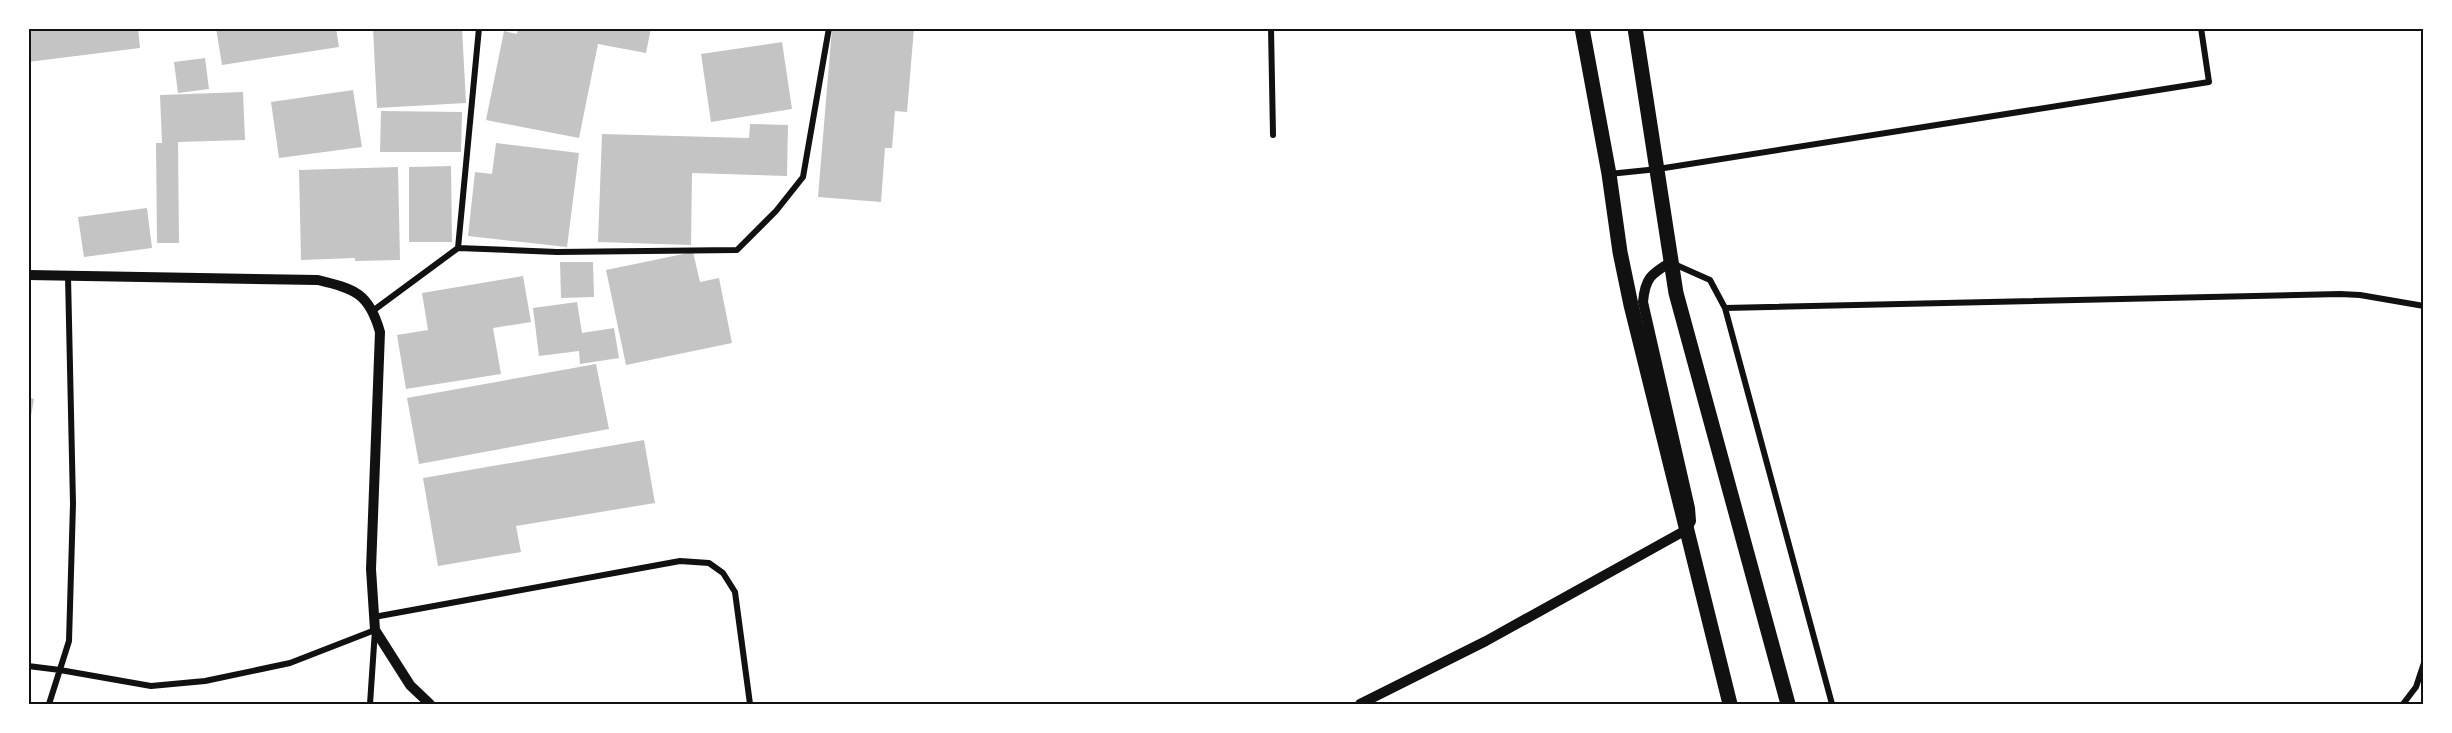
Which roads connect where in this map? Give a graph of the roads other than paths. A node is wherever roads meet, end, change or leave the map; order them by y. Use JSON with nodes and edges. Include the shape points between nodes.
{"nodes":[{"id":1,"x":479,"y":28,"type":"edge"},
{"id":2,"x":829,"y":28,"type":"edge"},
{"id":3,"x":1271,"y":28,"type":"edge"},
{"id":4,"x":1582,"y":28,"type":"edge"},
{"id":5,"x":1635,"y":28,"type":"edge"},
{"id":6,"x":2201,"y":28,"type":"edge"},
{"id":7,"x":1273,"y":135,"type":"dead end"},
{"id":8,"x":1658,"y":169,"type":"junction"},
{"id":9,"x":1609,"y":174,"type":"junction"},
{"id":10,"x":458,"y":248,"type":"junction"},
{"id":11,"x":1671,"y":262,"type":"junction"},
{"id":12,"x":28,"y":275,"type":"edge"},
{"id":13,"x":68,"y":276,"type":"junction"},
{"id":14,"x":2424,"y":306,"type":"edge"},
{"id":15,"x":1725,"y":308,"type":"junction"},
{"id":16,"x":374,"y":310,"type":"junction"},
{"id":17,"x":374,"y":617,"type":"junction"},
{"id":18,"x":375,"y":630,"type":"junction"},
{"id":19,"x":2424,"y":663,"type":"edge"},
{"id":20,"x":28,"y":666,"type":"edge"},
{"id":21,"x":60,"y":670,"type":"junction"},
{"id":22,"x":50,"y":705,"type":"edge"},
{"id":23,"x":370,"y":705,"type":"edge"},
{"id":24,"x":430,"y":705,"type":"edge"},
{"id":25,"x":750,"y":705,"type":"edge"},
{"id":26,"x":1360,"y":705,"type":"edge"},
{"id":27,"x":1730,"y":705,"type":"edge"},
{"id":28,"x":1788,"y":705,"type":"edge"},
{"id":29,"x":1832,"y":705,"type":"edge"},
{"id":30,"x":2403,"y":705,"type":"edge"}],
"edges":[{"from":1,"to":10,"type":"street"},
{"from":2,"to":10,"type":"street","via":[[803,177],[737,250],[557,252]]},
{"from":3,"to":7,"type":"street"},
{"from":4,"to":9,"type":"main road"},
{"from":5,"to":8,"type":"main road"},
{"from":6,"to":8,"type":"street","via":[[2209,82]]},
{"from":8,"to":9,"type":"street"},
{"from":8,"to":11,"type":"main road"},
{"from":9,"to":27,"type":"main road","via":[[1631,305]]},
{"from":10,"to":16,"type":"street"},
{"from":11,"to":15,"type":"street","via":[[1710,280]]},
{"from":11,"to":26,"type":"street","via":[[1652,274],[1644,287],[1642,302],[1690,508],[1691,521],[1686,530],[1486,641]]},
{"from":11,"to":28,"type":"main road","via":[[1676,293]]},
{"from":12,"to":13,"type":"street"},
{"from":13,"to":16,"type":"street","via":[[318,280],[358,293]]},
{"from":13,"to":21,"type":"street","via":[[73,504],[69,641]]},
{"from":14,"to":15,"type":"street","via":[[2340,294]]},
{"from":15,"to":29,"type":"street"},
{"from":16,"to":17,"type":"street","via":[[380,332],[371,569]]},
{"from":17,"to":18,"type":"street"},
{"from":17,"to":25,"type":"street","via":[[681,561],[709,563],[723,573],[735,592]]},
{"from":18,"to":21,"type":"street","via":[[290,663],[205,681],[151,686]]},
{"from":18,"to":23,"type":"street"},
{"from":18,"to":24,"type":"street","via":[[410,685]]},
{"from":19,"to":30,"type":"street","via":[[2416,687]]},
{"from":20,"to":21,"type":"street"},
{"from":21,"to":22,"type":"street"}]}
